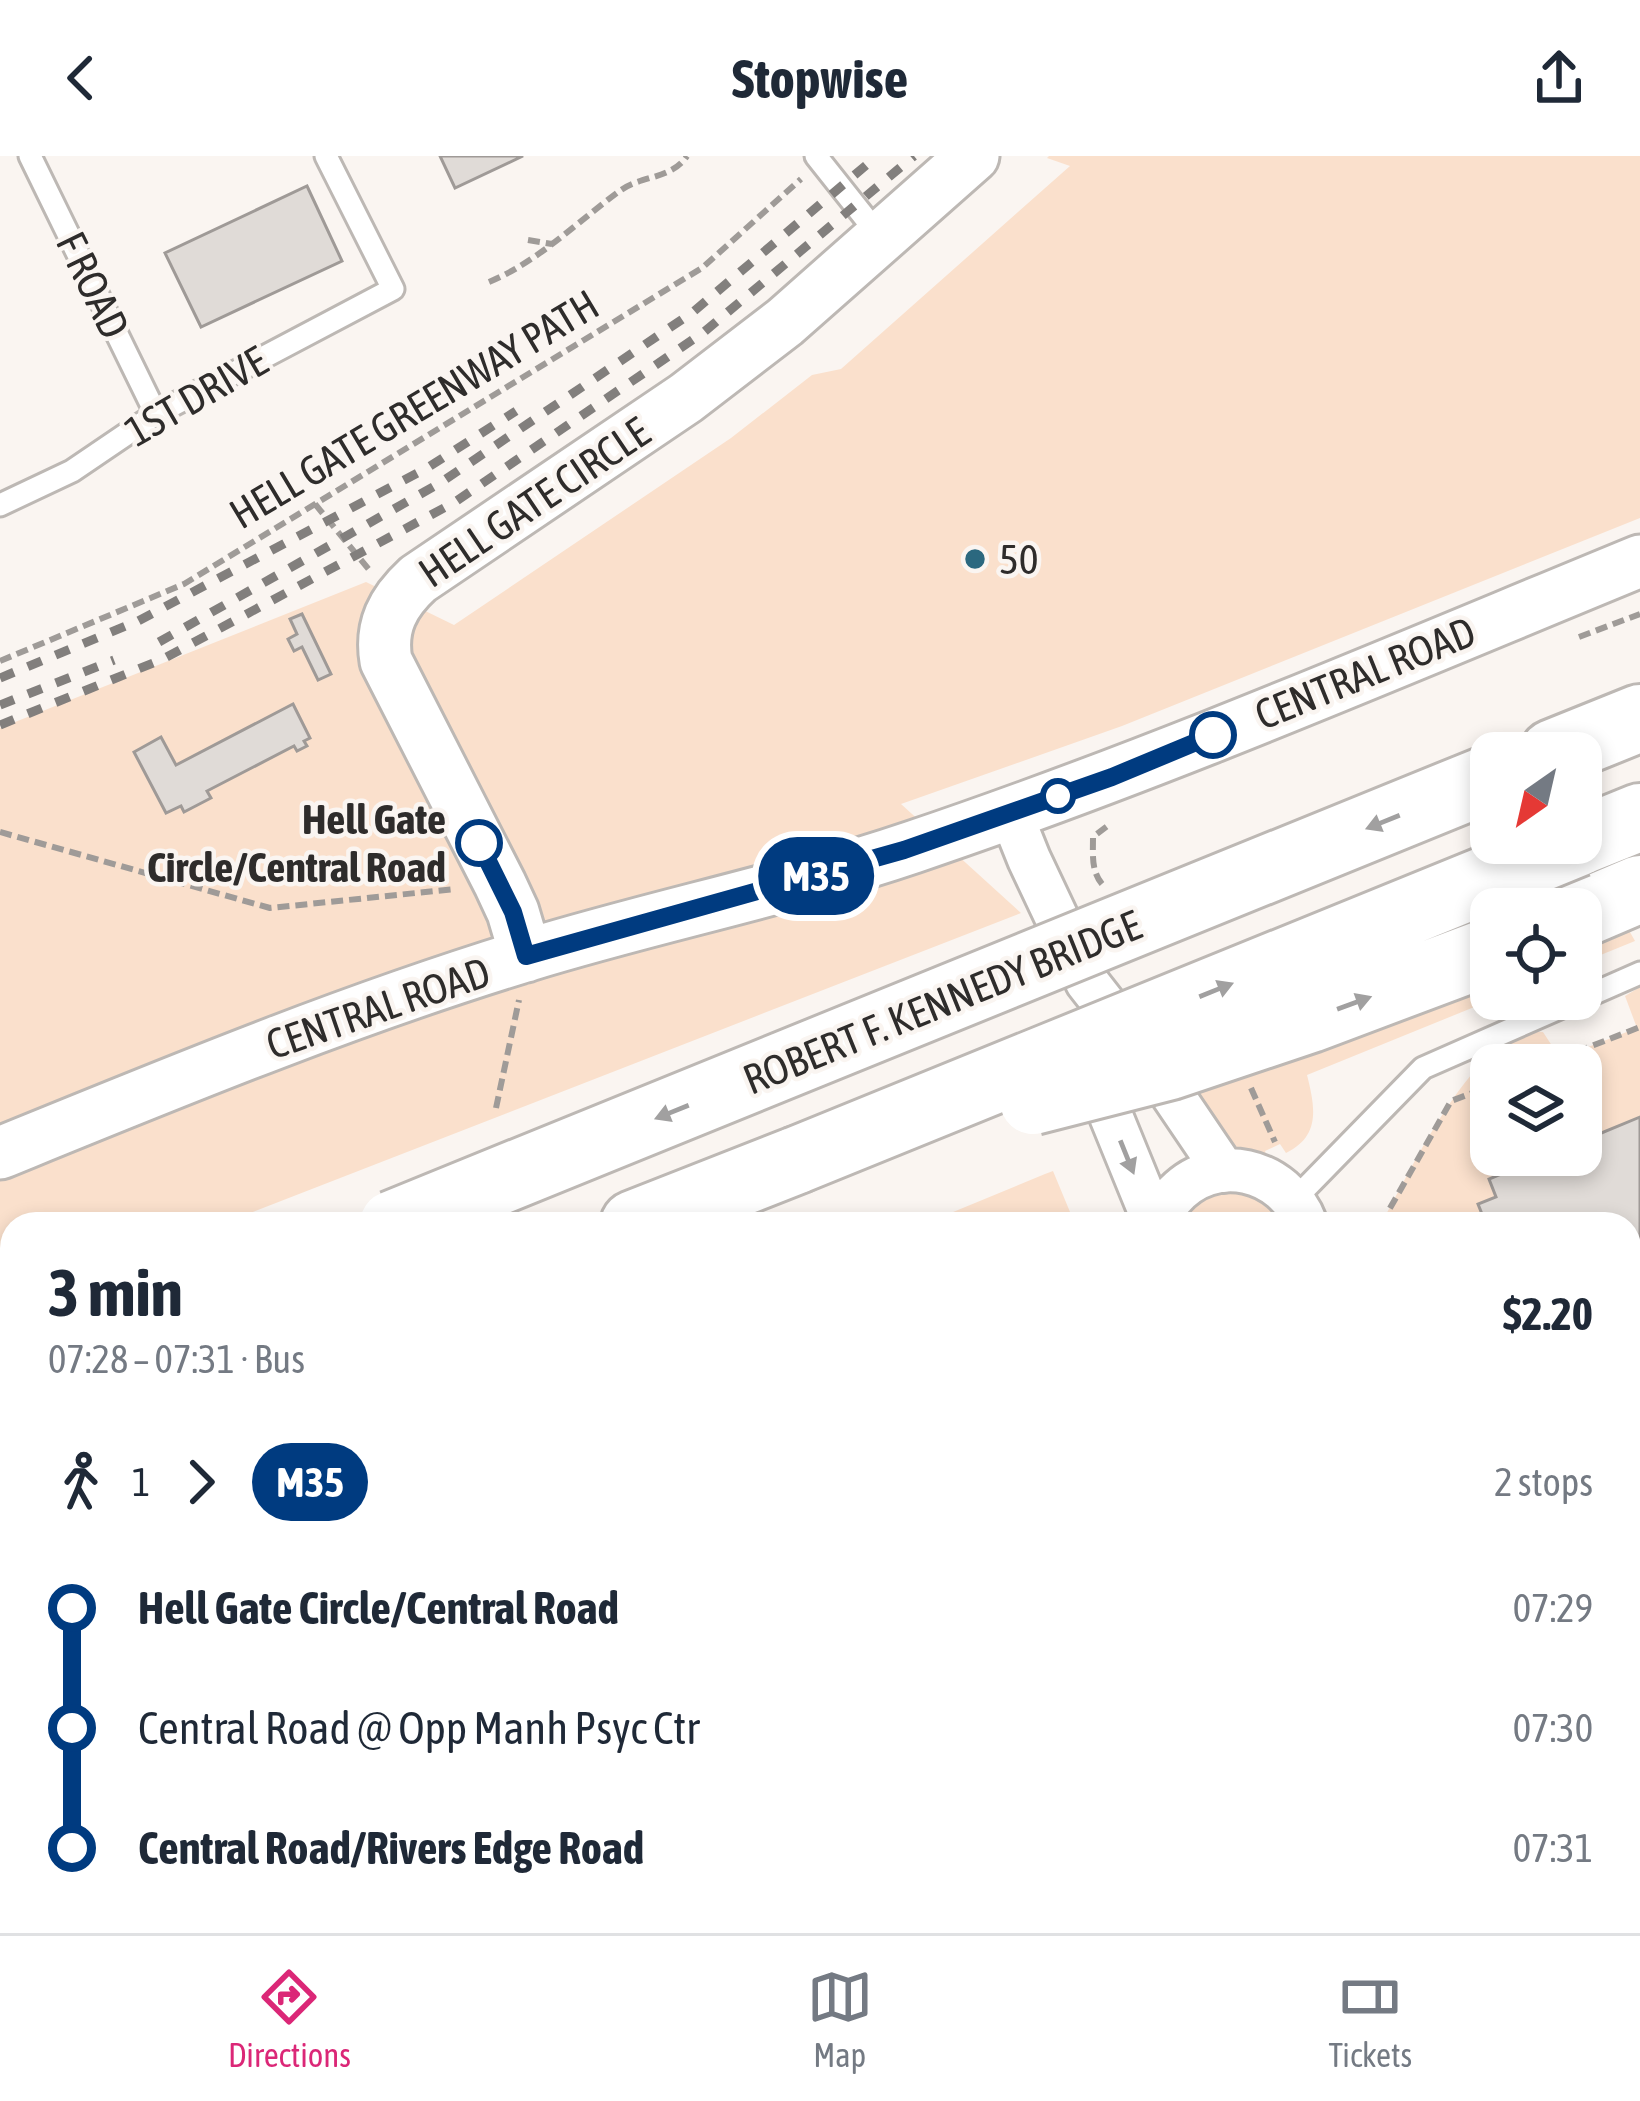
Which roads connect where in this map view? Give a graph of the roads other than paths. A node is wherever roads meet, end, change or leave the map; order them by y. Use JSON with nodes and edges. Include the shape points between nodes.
{"nodes":[{"id":1,"x":326,"y":156,"type":"edge"},
{"id":2,"x":973,"y":156,"type":"edge"},
{"id":3,"x":38,"y":159,"type":"edge"},
{"id":4,"x":818,"y":159,"type":"edge"},
{"id":5,"x":881,"y":238,"type":"junction"},
{"id":6,"x":156,"y":414,"type":"junction"},
{"id":7,"x":0,"y":505,"type":"edge"},
{"id":8,"x":1640,"y":561,"type":"edge"},
{"id":9,"x":1640,"y":718,"type":"edge"},
{"id":10,"x":1602,"y":733,"type":"edge"},
{"id":11,"x":1470,"y":787,"type":"edge"},
{"id":12,"x":1011,"y":814,"type":"junction"},
{"id":13,"x":1640,"y":817,"type":"edge"},
{"id":14,"x":1602,"y":833,"type":"edge"},
{"id":15,"x":1525,"y":864,"type":"edge"},
{"id":16,"x":1640,"y":890,"type":"edge"},
{"id":17,"x":1602,"y":905,"type":"edge"},
{"id":18,"x":1470,"y":959,"type":"edge"},
{"id":19,"x":1640,"y":973,"type":"edge"},
{"id":20,"x":522,"y":980,"type":"junction"},
{"id":21,"x":1087,"y":982,"type":"junction"},
{"id":22,"x":1602,"y":990,"type":"edge"},
{"id":23,"x":1533,"y":1020,"type":"edge"},
{"id":24,"x":0,"y":1153,"type":"edge"},
{"id":25,"x":797,"y":1160,"type":"junction"},
{"id":26,"x":1225,"y":1171,"type":"junction"},
{"id":27,"x":423,"y":1212,"type":"edge"},
{"id":28,"x":665,"y":1212,"type":"edge"},
{"id":29,"x":1151,"y":1212,"type":"edge"},
{"id":30,"x":1163,"y":1212,"type":"edge"},
{"id":31,"x":1300,"y":1212,"type":"edge"}],
"edges":[{"from":1,"to":6,"type":"lane","name":"1ST DRIVE","via":[[393,289]]},
{"from":2,"to":5,"type":"street","name":"HELL GATE CIRCLE"},
{"from":3,"to":6,"type":"lane","name":"F ROAD"},
{"from":4,"to":5,"type":"lane"},
{"from":5,"to":20,"type":"street","name":"HELL GATE CIRCLE","via":[[686,398],[418,579],[396,602],[384,630],[386,661],[513,912]]},
{"from":6,"to":7,"type":"lane","name":"1ST DRIVE","via":[[72,472]]},
{"from":8,"to":12,"type":"street","name":"CENTRAL ROAD"},
{"from":9,"to":10,"type":"highway"},
{"from":11,"to":27,"type":"highway","name":"ROBERT F. KENNEDY BRIDGE","one_way":true,"bridge":true},
{"from":12,"to":20,"type":"street","name":"CENTRAL ROAD"},
{"from":12,"to":21,"type":"street"},
{"from":13,"to":14,"type":"highway"},
{"from":25,"to":15,"type":"highway","one_way":true,"bridge":true},
{"from":16,"to":17,"type":"highway"},
{"from":25,"to":18,"type":"highway","one_way":true,"bridge":true,"via":[[1170,1066]]},
{"from":19,"to":22,"type":"lane"},
{"from":20,"to":24,"type":"street","name":"CENTRAL ROAD","via":[[330,1022]]},
{"from":21,"to":26,"type":"street"},
{"from":21,"to":29,"type":"street","one_way":true,"via":[[1100,1089]]},
{"from":23,"to":31,"type":"lane","via":[[1423,1068]]},
{"from":25,"to":28,"type":"highway"},
{"from":26,"to":30,"type":"street","via":[[1188,1184]]},
{"from":26,"to":31,"type":"street","via":[[1261,1175]]}]}
